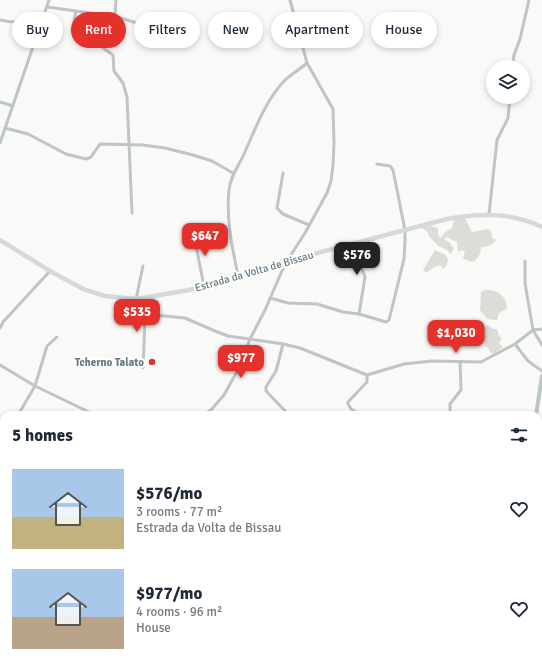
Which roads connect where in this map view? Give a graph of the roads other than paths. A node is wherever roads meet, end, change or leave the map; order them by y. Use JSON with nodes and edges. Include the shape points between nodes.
{"nodes":[{"id":1,"x":50,"y":0,"type":"edge"},
{"id":2,"x":116,"y":0,"type":"edge"},
{"id":3,"x":290,"y":0,"type":"edge"},
{"id":4,"x":529,"y":0,"type":"edge"},
{"id":5,"x":47,"y":7,"type":"junction"},
{"id":6,"x":76,"y":11,"type":"junction"},
{"id":7,"x":45,"y":12,"type":"edge"},
{"id":8,"x":82,"y":12,"type":"edge"},
{"id":9,"x":114,"y":12,"type":"edge"},
{"id":10,"x":0,"y":20,"type":"edge"},
{"id":11,"x":12,"y":23,"type":"edge"},
{"id":12,"x":32,"y":48,"type":"edge"},
{"id":13,"x":513,"y":60,"type":"edge"},
{"id":14,"x":307,"y":63,"type":"junction"},
{"id":15,"x":0,"y":102,"type":"edge"},
{"id":16,"x":509,"y":104,"type":"edge"},
{"id":17,"x":13,"y":106,"type":"junction"},
{"id":18,"x":5,"y":128,"type":"junction"},
{"id":19,"x":0,"y":143,"type":"edge"},
{"id":20,"x":128,"y":144,"type":"junction"},
{"id":21,"x":378,"y":164,"type":"dead end"},
{"id":22,"x":233,"y":173,"type":"junction"},
{"id":23,"x":283,"y":173,"type":"dead end"},
{"id":24,"x":132,"y":213,"type":"dead end"},
{"id":25,"x":489,"y":214,"type":"junction"},
{"id":26,"x":309,"y":225,"type":"junction"},
{"id":27,"x":542,"y":227,"type":"edge"},
{"id":28,"x":405,"y":230,"type":"junction"},
{"id":29,"x":192,"y":231,"type":"dead end"},
{"id":30,"x":0,"y":240,"type":"edge"},
{"id":31,"x":343,"y":247,"type":"junction"},
{"id":32,"x":287,"y":261,"type":"junction"},
{"id":33,"x":525,"y":261,"type":"dead end"},
{"id":34,"x":143,"y":266,"type":"dead end"},
{"id":35,"x":50,"y":271,"type":"junction"},
{"id":36,"x":238,"y":275,"type":"junction"},
{"id":37,"x":204,"y":286,"type":"junction"},
{"id":38,"x":151,"y":298,"type":"junction"},
{"id":39,"x":270,"y":298,"type":"junction"},
{"id":40,"x":136,"y":299,"type":"junction"},
{"id":41,"x":151,"y":312,"type":"junction"},
{"id":42,"x":359,"y":314,"type":"junction"},
{"id":43,"x":0,"y":328,"type":"edge"},
{"id":44,"x":542,"y":329,"type":"edge"},
{"id":45,"x":533,"y":330,"type":"junction"},
{"id":46,"x":57,"y":337,"type":"dead end"},
{"id":47,"x":250,"y":339,"type":"junction"},
{"id":48,"x":283,"y":344,"type":"junction"},
{"id":49,"x":515,"y":344,"type":"junction"},
{"id":50,"x":542,"y":345,"type":"edge"},
{"id":51,"x":460,"y":362,"type":"junction"},
{"id":52,"x":0,"y":365,"type":"edge"},
{"id":53,"x":143,"y":368,"type":"dead end"},
{"id":54,"x":542,"y":371,"type":"edge"},
{"id":55,"x":367,"y":375,"type":"junction"},
{"id":56,"x":542,"y":376,"type":"edge"},
{"id":57,"x":35,"y":386,"type":"junction"},
{"id":58,"x":211,"y":410,"type":"edge"},
{"id":59,"x":20,"y":411,"type":"edge"},
{"id":60,"x":87,"y":411,"type":"edge"},
{"id":61,"x":285,"y":411,"type":"edge"},
{"id":62,"x":354,"y":411,"type":"edge"},
{"id":63,"x":450,"y":411,"type":"edge"},
{"id":64,"x":537,"y":411,"type":"edge"}],
"edges":[{"from":1,"to":5,"type":"street"},
{"from":2,"to":9,"type":"street"},
{"from":3,"to":14,"type":"street"},
{"from":4,"to":13,"type":"street"},
{"from":5,"to":6,"type":"street"},
{"from":5,"to":7,"type":"street"},
{"from":6,"to":8,"type":"street"},
{"from":6,"to":20,"type":"street","via":[[72,31],[97,41],[113,55],[114,70],[123,83],[127,97]]},
{"from":10,"to":11,"type":"street"},
{"from":12,"to":17,"type":"street"},
{"from":14,"to":22,"type":"street","via":[[275,91]]},
{"from":14,"to":26,"type":"street","via":[[333,109],[334,143],[331,180]]},
{"from":15,"to":17,"type":"street"},
{"from":16,"to":25,"type":"street","via":[[508,118],[497,140]]},
{"from":17,"to":18,"type":"street"},
{"from":18,"to":19,"type":"street"},
{"from":18,"to":20,"type":"street","via":[[28,134],[66,154],[86,159],[91,157],[100,144]]},
{"from":20,"to":22,"type":"street","via":[[165,148],[193,155],[212,161]]},
{"from":20,"to":24,"type":"street"},
{"from":21,"to":28,"type":"street","via":[[390,166],[393,170]]},
{"from":22,"to":36,"type":"street","via":[[229,216]]},
{"from":23,"to":26,"type":"street","via":[[277,208],[283,214]]},
{"from":25,"to":27,"type":"main road","name":"Estrada da Volta de Bissau","via":[[517,218]]},
{"from":25,"to":28,"type":"main road","name":"Estrada da Volta de Bissau","via":[[470,215]]},
{"from":26,"to":32,"type":"street"},
{"from":28,"to":31,"type":"main road","name":"Estrada da Volta de Bissau"},
{"from":28,"to":42,"type":"street","via":[[404,259],[389,320],[381,321]]},
{"from":29,"to":37,"type":"street"},
{"from":30,"to":35,"type":"main road","name":"Estrada da Volta de Bissau"},
{"from":31,"to":32,"type":"main road","name":"Estrada da Volta de Bissau"},
{"from":31,"to":42,"type":"street","via":[[349,264],[362,269],[365,278]]},
{"from":32,"to":36,"type":"main road","name":"Estrada da Volta de Bissau"},
{"from":32,"to":39,"type":"street"},
{"from":33,"to":45,"type":"street","via":[[525,283]]},
{"from":34,"to":40,"type":"street"},
{"from":35,"to":40,"type":"main road","name":"Estrada da Volta de Bissau","via":[[93,293],[119,299]]},
{"from":35,"to":43,"type":"street"},
{"from":36,"to":37,"type":"main road","name":"Estrada da Volta de Bissau"},
{"from":37,"to":38,"type":"main road","name":"Estrada da Volta de Bissau"},
{"from":38,"to":40,"type":"main road","name":"Estrada da Volta de Bissau"},
{"from":38,"to":41,"type":"street"},
{"from":39,"to":42,"type":"street","via":[[288,303],[317,304]]},
{"from":39,"to":47,"type":"street"},
{"from":41,"to":47,"type":"street","via":[[154,315],[185,318],[215,332]]},
{"from":41,"to":53,"type":"street","via":[[145,314]]},
{"from":44,"to":45,"type":"street"},
{"from":45,"to":49,"type":"street"},
{"from":45,"to":50,"type":"street"},
{"from":46,"to":57,"type":"street","via":[[47,346]]},
{"from":47,"to":48,"type":"street"},
{"from":47,"to":58,"type":"street","via":[[234,377],[224,395]]},
{"from":48,"to":55,"type":"street","via":[[300,348]]},
{"from":48,"to":61,"type":"street","via":[[276,371],[266,391]]},
{"from":49,"to":51,"type":"street","via":[[481,362]]},
{"from":49,"to":54,"type":"street","via":[[528,361]]},
{"from":51,"to":55,"type":"street","via":[[404,364]]},
{"from":51,"to":63,"type":"street","via":[[461,390],[450,404]]},
{"from":52,"to":57,"type":"street"},
{"from":55,"to":62,"type":"street","via":[[367,382],[348,402]]},
{"from":56,"to":64,"type":"street"},
{"from":57,"to":59,"type":"street"},
{"from":57,"to":60,"type":"street"}]}
